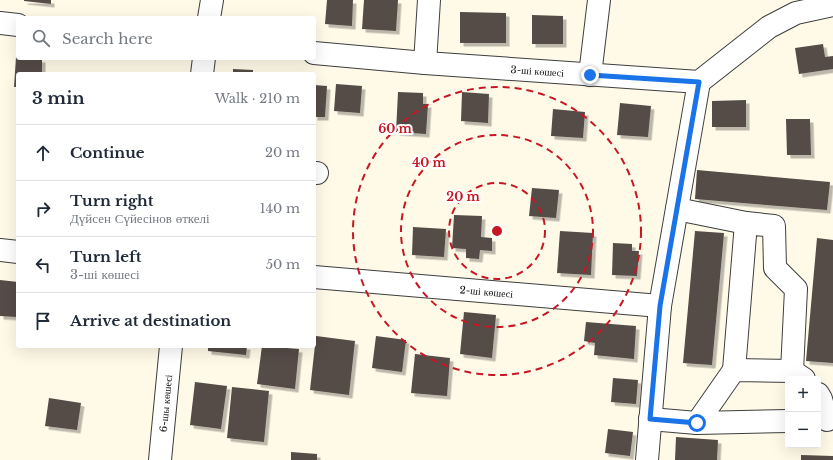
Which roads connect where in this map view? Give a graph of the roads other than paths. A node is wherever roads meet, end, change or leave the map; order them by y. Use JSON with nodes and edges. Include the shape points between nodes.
{"nodes":[{"id":1,"x":212,"y":0,"type":"edge"},
{"id":2,"x":430,"y":0,"type":"edge"},
{"id":3,"x":599,"y":0,"type":"edge"},
{"id":4,"x":833,"y":5,"type":"edge"},
{"id":5,"x":798,"y":7,"type":"edge"},
{"id":6,"x":209,"y":16,"type":"edge"},
{"id":7,"x":0,"y":23,"type":"edge"},
{"id":8,"x":16,"y":25,"type":"edge"},
{"id":9,"x":316,"y":53,"type":"edge"},
{"id":10,"x":204,"y":60,"type":"edge"},
{"id":11,"x":424,"y":63,"type":"junction"},
{"id":12,"x":202,"y":72,"type":"edge"},
{"id":13,"x":590,"y":75,"type":"junction"},
{"id":14,"x":699,"y":82,"type":"junction"},
{"id":15,"x":677,"y":209,"type":"junction"},
{"id":16,"x":746,"y":223,"type":"junction"},
{"id":17,"x":0,"y":250,"type":"edge"},
{"id":18,"x":16,"y":252,"type":"edge"},
{"id":19,"x":316,"y":277,"type":"edge"},
{"id":20,"x":660,"y":306,"type":"junction"},
{"id":21,"x":172,"y":348,"type":"edge"},
{"id":22,"x":734,"y":370,"type":"junction"},
{"id":23,"x":798,"y":375,"type":"edge"},
{"id":24,"x":821,"y":399,"type":"edge"},
{"id":25,"x":650,"y":419,"type":"junction"},
{"id":26,"x":826,"y":420,"type":"edge"},
{"id":27,"x":785,"y":421,"type":"edge"},
{"id":28,"x":697,"y":423,"type":"junction"},
{"id":29,"x":160,"y":460,"type":"edge"},
{"id":30,"x":647,"y":460,"type":"edge"}],
"edges":[{"from":1,"to":6,"type":"street"},
{"from":2,"to":11,"type":"street"},
{"from":3,"to":13,"type":"street"},
{"from":4,"to":5,"type":"street"},
{"from":5,"to":14,"type":"street"},
{"from":7,"to":8,"type":"street"},
{"from":9,"to":11,"type":"street","name":"3-ші көшесі"},
{"from":10,"to":12,"type":"street"},
{"from":11,"to":13,"type":"street","name":"3-ші көшесі"},
{"from":13,"to":14,"type":"street","name":"3-ші көшесі"},
{"from":14,"to":15,"type":"street"},
{"from":15,"to":16,"type":"street"},
{"from":15,"to":20,"type":"street"},
{"from":16,"to":22,"type":"street"},
{"from":16,"to":23,"type":"street","via":[[774,226],[775,268],[796,289]]},
{"from":17,"to":18,"type":"street"},
{"from":19,"to":20,"type":"street","name":"2-ші көшесі"},
{"from":20,"to":25,"type":"street"},
{"from":21,"to":29,"type":"street","name":"6-шы көшесі"},
{"from":22,"to":23,"type":"street"},
{"from":22,"to":28,"type":"street"},
{"from":24,"to":26,"type":"street"},
{"from":25,"to":28,"type":"street"},
{"from":25,"to":30,"type":"street"},
{"from":27,"to":28,"type":"street"}]}
